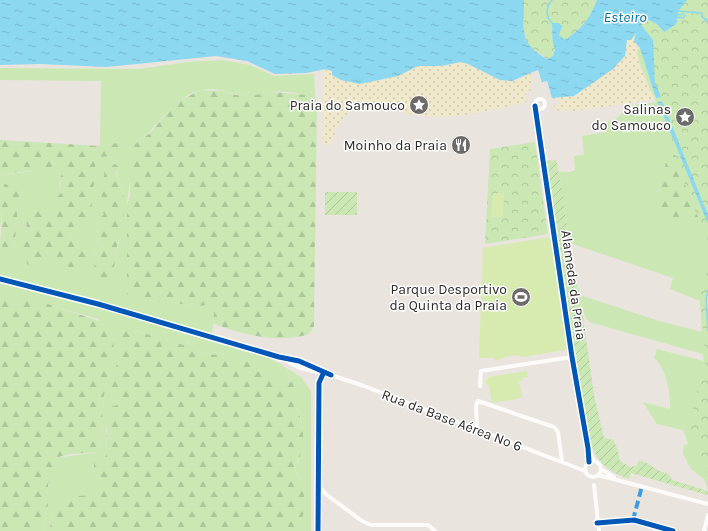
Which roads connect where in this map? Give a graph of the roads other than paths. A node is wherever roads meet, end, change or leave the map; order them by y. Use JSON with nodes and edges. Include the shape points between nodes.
{"nodes":[{"id":1,"x":535,"y":106,"type":"junction"},
{"id":2,"x":542,"y":108,"type":"junction"},
{"id":3,"x":538,"y":124,"type":"junction"},
{"id":4,"x":0,"y":279,"type":"edge"},
{"id":5,"x":572,"y":356,"type":"junction"},
{"id":6,"x":279,"y":357,"type":"junction"},
{"id":7,"x":323,"y":374,"type":"junction"},
{"id":8,"x":331,"y":375,"type":"junction"},
{"id":9,"x":480,"y":386,"type":"dead end"},
{"id":10,"x":477,"y":429,"type":"junction"},
{"id":11,"x":588,"y":450,"type":"junction"},
{"id":12,"x":562,"y":461,"type":"junction"},
{"id":13,"x":594,"y":461,"type":"junction"},
{"id":14,"x":587,"y":464,"type":"junction"},
{"id":15,"x":573,"y":465,"type":"junction"},
{"id":16,"x":601,"y":469,"type":"junction"},
{"id":17,"x":585,"y":471,"type":"junction"},
{"id":18,"x":598,"y":475,"type":"junction"},
{"id":19,"x":618,"y":480,"type":"junction"},
{"id":20,"x":318,"y":485,"type":"junction"},
{"id":21,"x":594,"y":485,"type":"dead end"},
{"id":22,"x":327,"y":495,"type":"junction"},
{"id":23,"x":318,"y":500,"type":"junction"},
{"id":24,"x":708,"y":504,"type":"edge"},
{"id":25,"x":708,"y":516,"type":"edge"},
{"id":26,"x":597,"y":523,"type":"junction"},
{"id":27,"x":318,"y":531,"type":"edge"},
{"id":28,"x":435,"y":531,"type":"edge"},
{"id":29,"x":599,"y":531,"type":"edge"},
{"id":30,"x":673,"y":531,"type":"edge"},
{"id":31,"x":704,"y":531,"type":"edge"}],
"edges":[{"from":1,"to":2,"type":"street"},
{"from":1,"to":2,"type":"street","via":[[535,101],[540,99],[545,103]]},
{"from":1,"to":3,"type":"street","name":"Alameda da Praia"},
{"from":2,"to":3,"type":"street","name":"Alameda da Praia","via":[[538,115]]},
{"from":3,"to":5,"type":"street","name":"Alameda da Praia"},
{"from":4,"to":6,"type":"street","via":[[98,304]]},
{"from":5,"to":9,"type":"street","via":[[481,371]]},
{"from":5,"to":11,"type":"street","name":"Alameda da Praia"},
{"from":6,"to":7,"type":"street","via":[[291,365]]},
{"from":6,"to":8,"type":"street","via":[[299,361]]},
{"from":7,"to":8,"type":"street"},
{"from":7,"to":20,"type":"street","via":[[319,383]]},
{"from":8,"to":10,"type":"street","name":"Rua da Base Aérea Nº 6"},
{"from":10,"to":12,"type":"street","name":"Rua da Base Aérea Nº 6"},
{"from":10,"to":12,"type":"street","via":[[478,401],[554,427],[558,432]]},
{"from":11,"to":13,"type":"street"},
{"from":11,"to":14,"type":"street"},
{"from":12,"to":15,"type":"street","name":"Rua da Base Aérea Nº 6"},
{"from":13,"to":14,"type":"street"},
{"from":13,"to":16,"type":"street"},
{"from":14,"to":15,"type":"street"},
{"from":14,"to":17,"type":"street"},
{"from":15,"to":17,"type":"street"},
{"from":16,"to":18,"type":"street"},
{"from":16,"to":19,"type":"street"},
{"from":17,"to":18,"type":"street","via":[[590,476]]},
{"from":18,"to":19,"type":"street"},
{"from":19,"to":24,"type":"street"},
{"from":20,"to":22,"type":"street"},
{"from":20,"to":23,"type":"street"},
{"from":21,"to":26,"type":"street"},
{"from":22,"to":23,"type":"street"},
{"from":22,"to":28,"type":"street","via":[[371,525],[428,525]]},
{"from":23,"to":27,"type":"street"},
{"from":25,"to":31,"type":"street"},
{"from":26,"to":29,"type":"street"},
{"from":26,"to":30,"type":"street","via":[[633,520]]}]}
